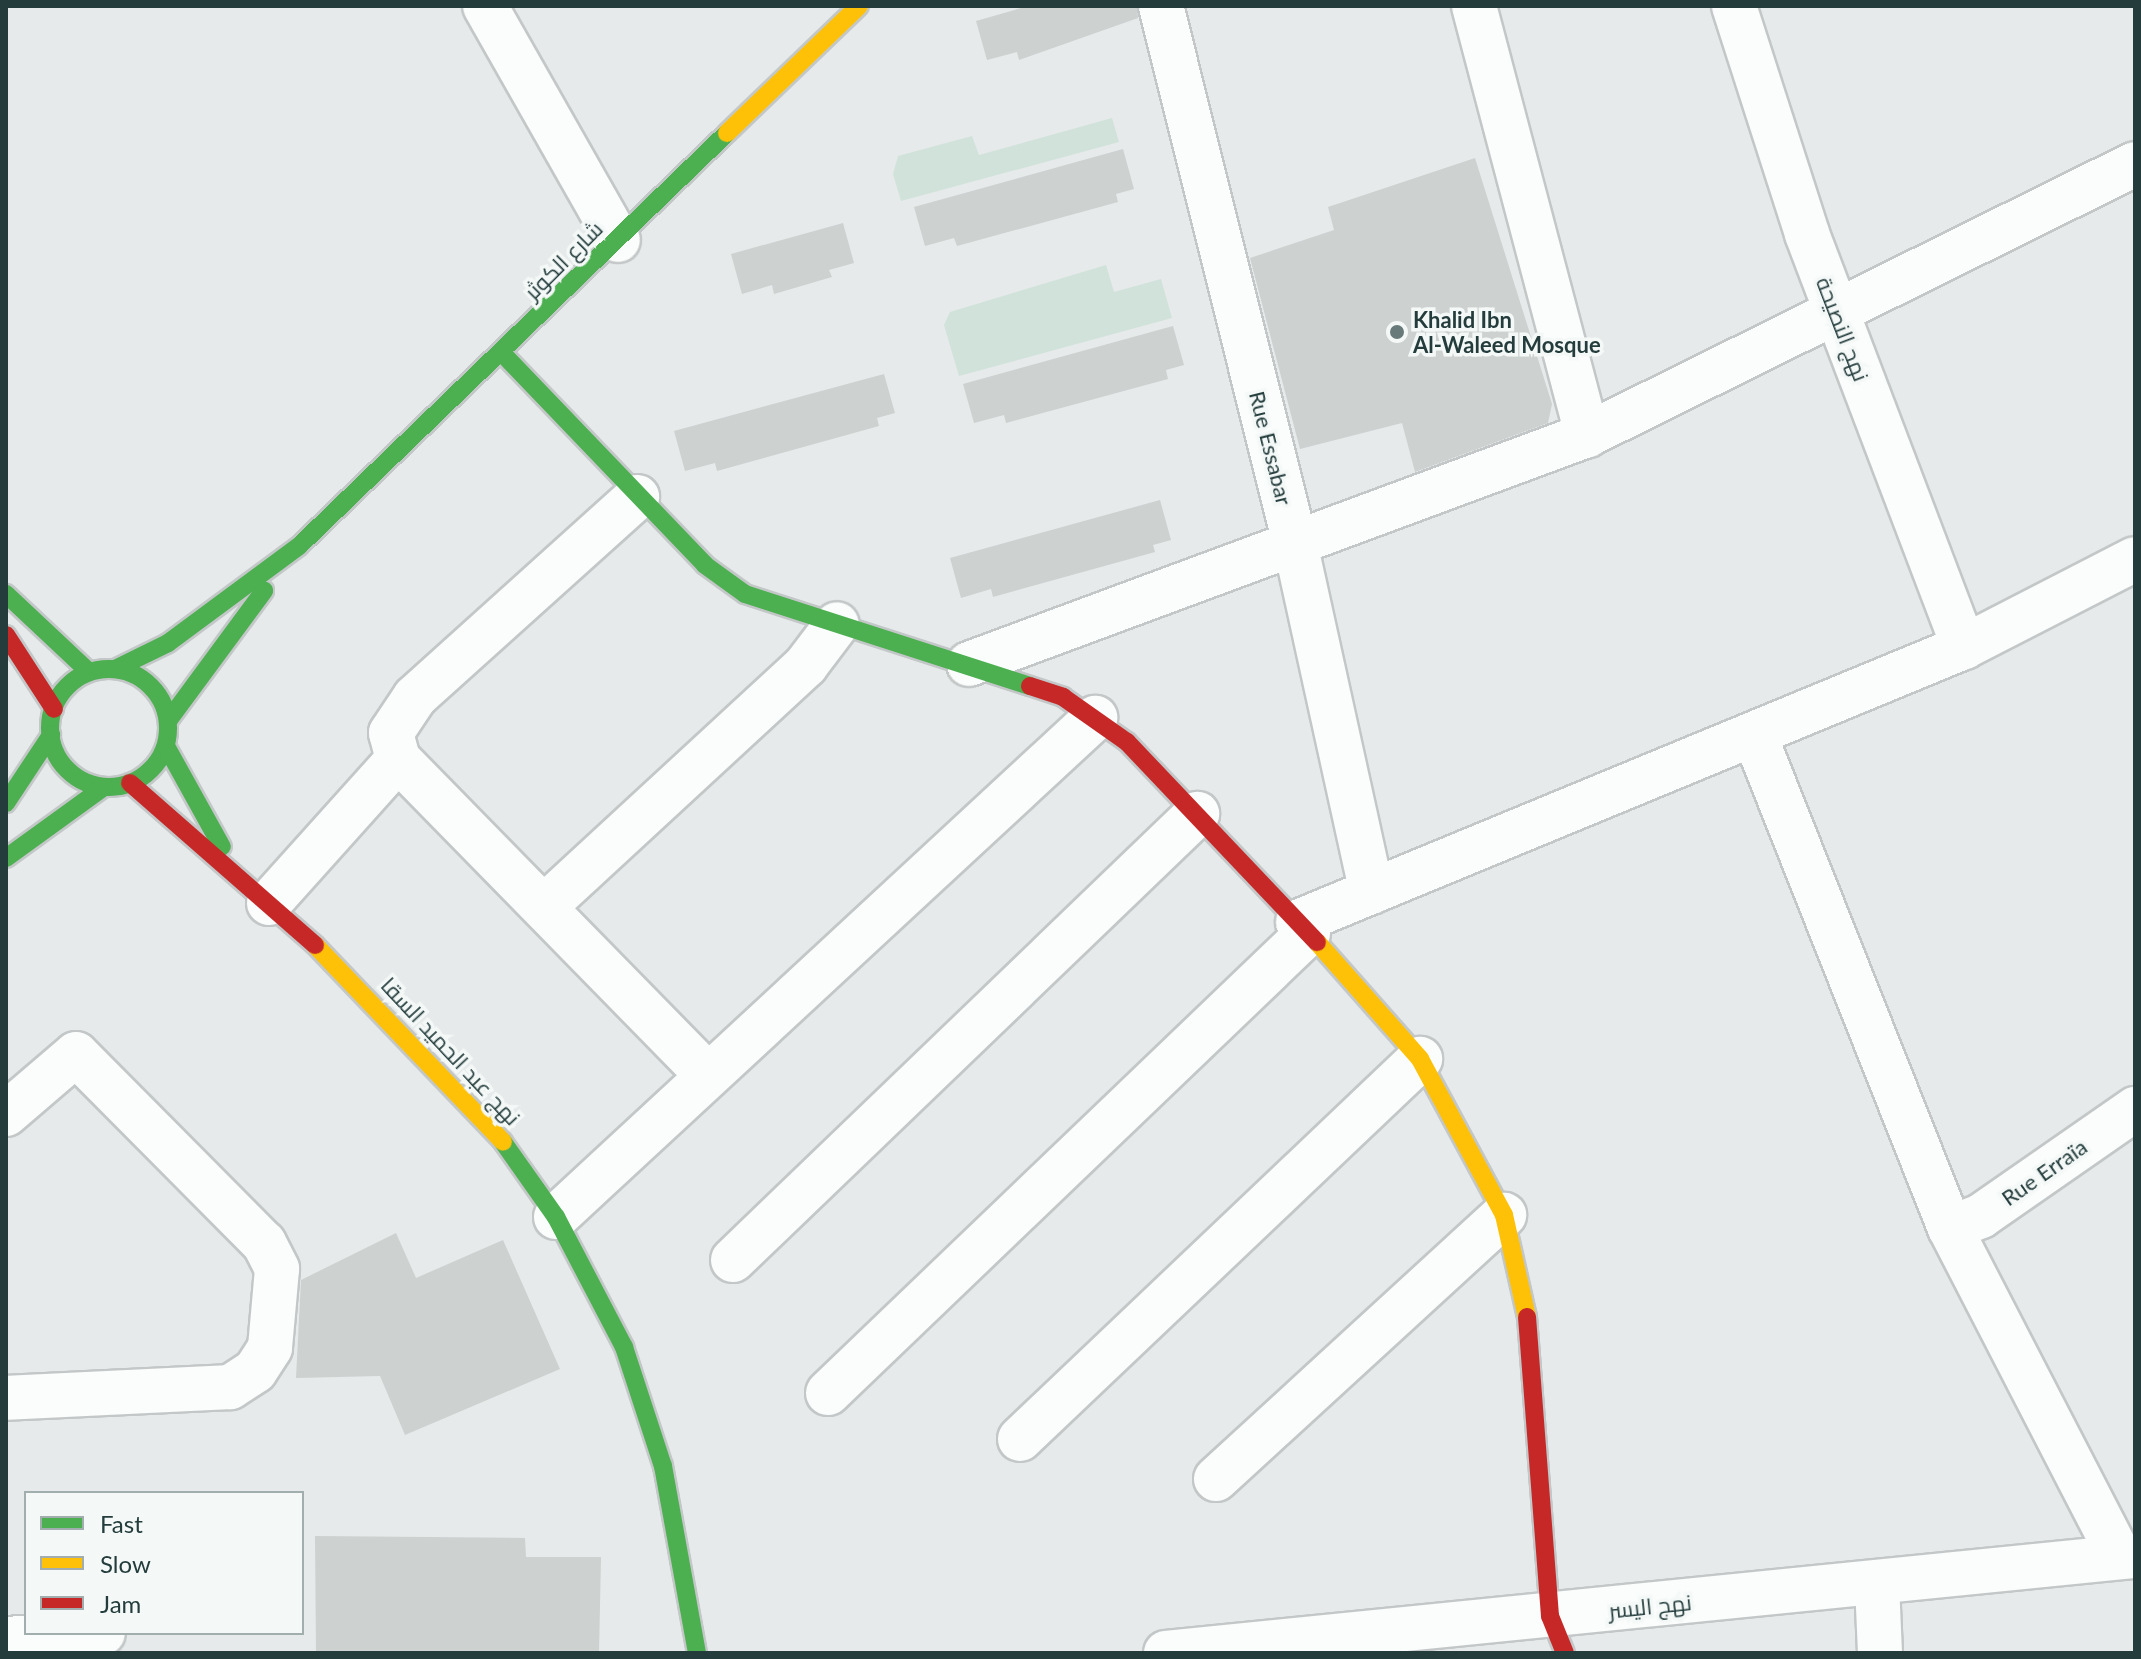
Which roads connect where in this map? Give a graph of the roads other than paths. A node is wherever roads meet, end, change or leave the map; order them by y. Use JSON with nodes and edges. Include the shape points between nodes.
{"nodes":[{"id":1,"x":485,"y":6,"type":"edge"},
{"id":2,"x":859,"y":6,"type":"edge"},
{"id":3,"x":1161,"y":6,"type":"edge"},
{"id":4,"x":1474,"y":6,"type":"edge"},
{"id":5,"x":1734,"y":6,"type":"edge"},
{"id":6,"x":2135,"y":164,"type":"edge"},
{"id":7,"x":618,"y":240,"type":"junction"},
{"id":8,"x":1835,"y":307,"type":"junction"},
{"id":9,"x":503,"y":354,"type":"junction"},
{"id":10,"x":1587,"y":435,"type":"junction"},
{"id":11,"x":637,"y":497,"type":"junction"},
{"id":12,"x":1295,"y":543,"type":"junction"},
{"id":13,"x":299,"y":546,"type":"junction"},
{"id":14,"x":2135,"y":559,"type":"edge"},
{"id":15,"x":6,"y":594,"type":"edge"},
{"id":16,"x":837,"y":624,"type":"junction"},
{"id":17,"x":6,"y":635,"type":"edge"},
{"id":18,"x":1964,"y":647,"type":"junction"},
{"id":19,"x":969,"y":664,"type":"junction"},
{"id":20,"x":115,"y":669,"type":"junction"},
{"id":21,"x":89,"y":672,"type":"junction"},
{"id":22,"x":54,"y":709,"type":"junction"},
{"id":23,"x":1095,"y":718,"type":"junction"},
{"id":24,"x":168,"y":721,"type":"junction"},
{"id":25,"x":1754,"y":734,"type":"junction"},
{"id":26,"x":51,"y":735,"type":"junction"},
{"id":27,"x":166,"y":746,"type":"junction"},
{"id":28,"x":398,"y":759,"type":"junction"},
{"id":29,"x":130,"y":783,"type":"junction"},
{"id":30,"x":104,"y":787,"type":"junction"},
{"id":31,"x":6,"y":803,"type":"edge"},
{"id":32,"x":1197,"y":814,"type":"junction"},
{"id":33,"x":6,"y":858,"type":"edge"},
{"id":34,"x":255,"y":889,"type":"junction"},
{"id":35,"x":1372,"y":892,"type":"junction"},
{"id":36,"x":544,"y":907,"type":"junction"},
{"id":37,"x":1303,"y":928,"type":"junction"},
{"id":38,"x":1420,"y":1059,"type":"junction"},
{"id":39,"x":708,"y":1076,"type":"junction"},
{"id":40,"x":2135,"y":1109,"type":"edge"},
{"id":41,"x":6,"y":1114,"type":"edge"},
{"id":42,"x":1504,"y":1215,"type":"junction"},
{"id":43,"x":556,"y":1217,"type":"junction"},
{"id":44,"x":1950,"y":1228,"type":"junction"},
{"id":45,"x":733,"y":1260,"type":"dead end"},
{"id":46,"x":828,"y":1393,"type":"dead end"},
{"id":47,"x":6,"y":1398,"type":"edge"},
{"id":48,"x":1020,"y":1439,"type":"dead end"},
{"id":49,"x":1216,"y":1479,"type":"dead end"},
{"id":50,"x":2128,"y":1556,"type":"edge"},
{"id":51,"x":1877,"y":1584,"type":"junction"},
{"id":52,"x":1558,"y":1634,"type":"edge"},
{"id":53,"x":71,"y":1635,"type":"edge"},
{"id":54,"x":6,"y":1639,"type":"edge"},
{"id":55,"x":697,"y":1653,"type":"edge"},
{"id":56,"x":1166,"y":1653,"type":"edge"},
{"id":57,"x":1880,"y":1653,"type":"edge"}],
"edges":[{"from":1,"to":7,"type":"street"},
{"from":2,"to":7,"type":"street","name":"شارع الكوثر"},
{"from":3,"to":12,"type":"street","name":"Rue Essabar"},
{"from":4,"to":10,"type":"street"},
{"from":5,"to":8,"type":"street","name":"نهج النصيحة"},
{"from":6,"to":8,"type":"street"},
{"from":7,"to":9,"type":"street","name":"شارع الكوثر"},
{"from":8,"to":10,"type":"street"},
{"from":8,"to":18,"type":"street","name":"نهج النصيحة"},
{"from":9,"to":11,"type":"street"},
{"from":9,"to":13,"type":"street","name":"شارع الكوثر"},
{"from":10,"to":12,"type":"street"},
{"from":11,"to":16,"type":"street","via":[[705,565],[745,594]]},
{"from":11,"to":28,"type":"street","via":[[415,697],[391,733]]},
{"from":12,"to":19,"type":"street"},
{"from":12,"to":35,"type":"street","name":"Rue Essabar"},
{"from":13,"to":20,"type":"street","name":"شارع الكوثر","via":[[168,643]]},
{"from":13,"to":24,"type":"street","name":"شارع الكوثر"},
{"from":14,"to":18,"type":"street"},
{"from":15,"to":21,"type":"street"},
{"from":16,"to":19,"type":"street"},
{"from":16,"to":36,"type":"street","via":[[806,665]]},
{"from":17,"to":22,"type":"street"},
{"from":18,"to":25,"type":"street"},
{"from":19,"to":23,"type":"street","via":[[1063,697]]},
{"from":20,"to":21,"type":"street"},
{"from":20,"to":24,"type":"street","via":[[150,686]]},
{"from":21,"to":22,"type":"street","via":[[68,687]]},
{"from":22,"to":26,"type":"street"},
{"from":23,"to":32,"type":"street"},
{"from":23,"to":39,"type":"street"},
{"from":24,"to":27,"type":"street"},
{"from":25,"to":35,"type":"street"},
{"from":25,"to":44,"type":"street"},
{"from":26,"to":30,"type":"street","via":[[69,770]]},
{"from":26,"to":31,"type":"street"},
{"from":27,"to":29,"type":"street","via":[[158,762]]},
{"from":27,"to":34,"type":"street","name":"نهج عبد الحميد السقا"},
{"from":28,"to":34,"type":"street"},
{"from":28,"to":36,"type":"street"},
{"from":29,"to":30,"type":"street"},
{"from":29,"to":34,"type":"street","name":"نهج عبد الحميد السقا"},
{"from":30,"to":33,"type":"street"},
{"from":32,"to":37,"type":"street"},
{"from":32,"to":45,"type":"street"},
{"from":34,"to":43,"type":"street","name":"نهج عبد الحميد السقا","via":[[493,1127]]},
{"from":35,"to":37,"type":"street"},
{"from":36,"to":39,"type":"street"},
{"from":37,"to":38,"type":"street"},
{"from":37,"to":46,"type":"street"},
{"from":38,"to":42,"type":"street"},
{"from":38,"to":48,"type":"street"},
{"from":39,"to":43,"type":"street"},
{"from":40,"to":44,"type":"street","name":"Rue Erraïa","via":[[1981,1216]]},
{"from":41,"to":47,"type":"street","via":[[76,1054],[264,1243],[277,1269],[270,1348],[255,1371],[230,1387]]},
{"from":42,"to":49,"type":"street"},
{"from":42,"to":52,"type":"street","via":[[1525,1288]]},
{"from":43,"to":55,"type":"street","name":"نهج عبد الحميد السقا","via":[[624,1347],[663,1466]]},
{"from":44,"to":50,"type":"street"},
{"from":50,"to":51,"type":"street","name":"نهج اليسر"},
{"from":51,"to":52,"type":"street","name":"نهج اليسر"},
{"from":51,"to":57,"type":"street"},
{"from":52,"to":56,"type":"street","name":"نهج اليسر"},
{"from":53,"to":54,"type":"street"}]}
